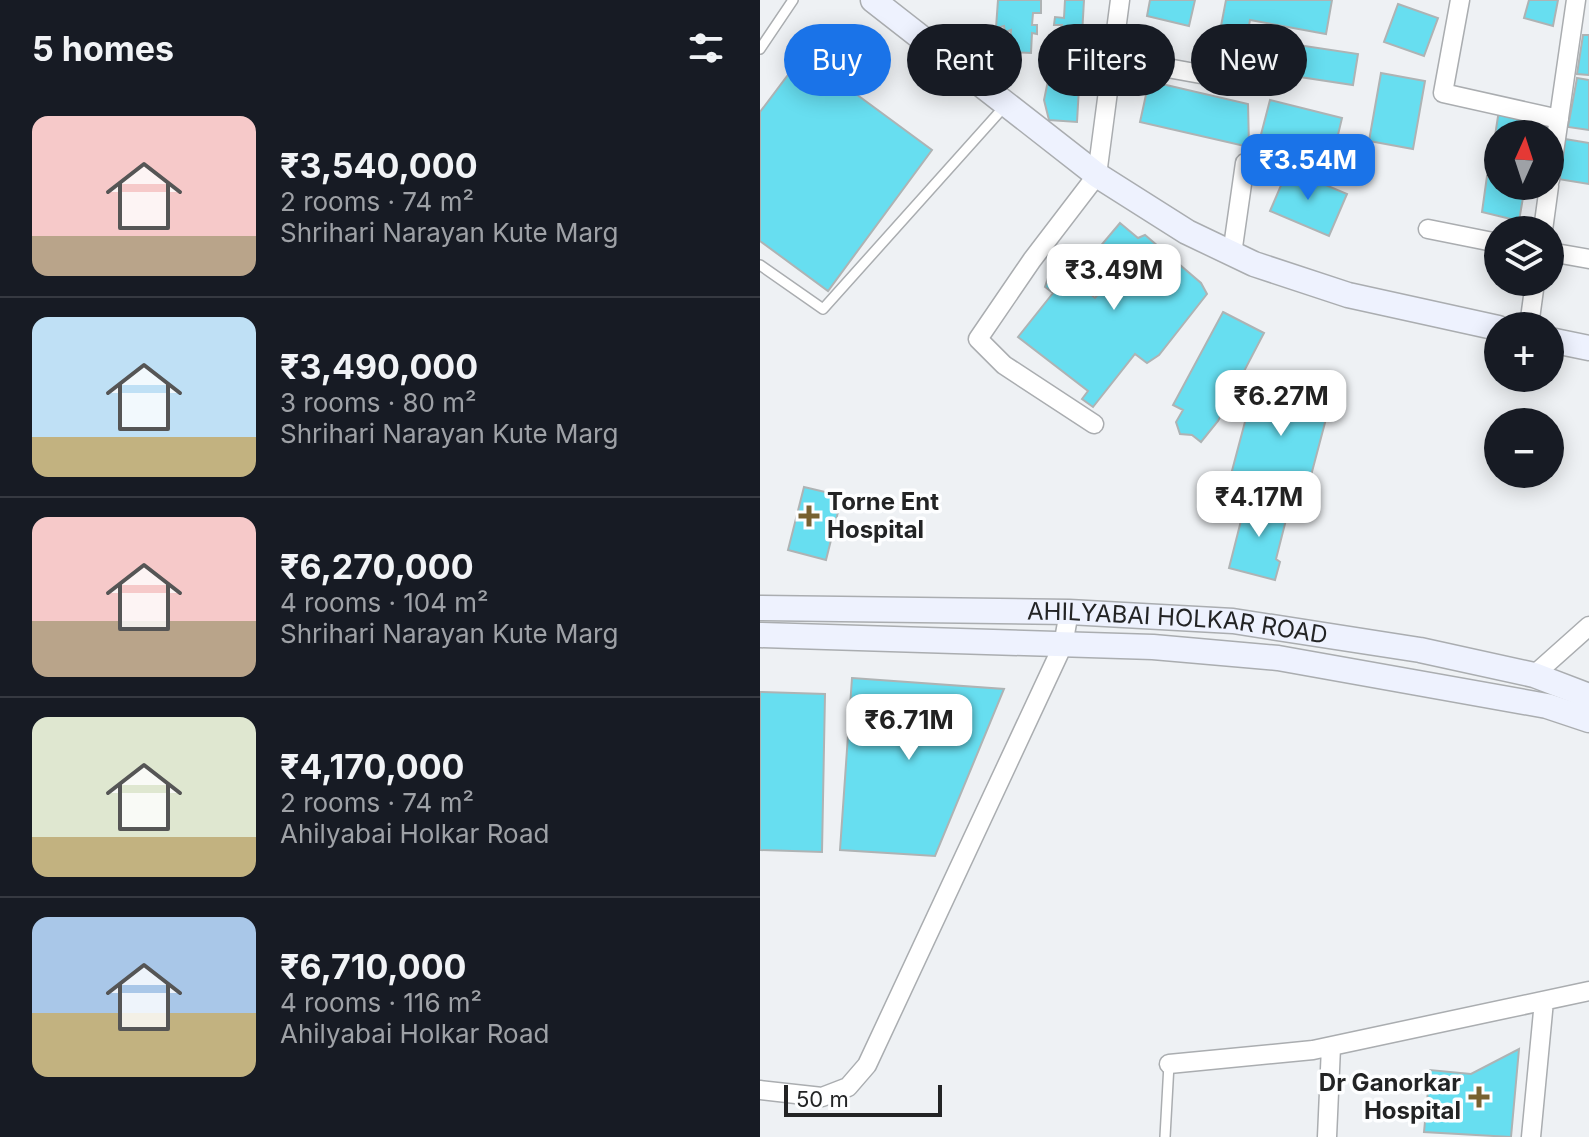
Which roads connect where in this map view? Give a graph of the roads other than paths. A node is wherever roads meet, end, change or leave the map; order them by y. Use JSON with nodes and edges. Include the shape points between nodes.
{"nodes":[{"id":1,"x":793,"y":0,"type":"edge"},
{"id":2,"x":1120,"y":0,"type":"edge"},
{"id":3,"x":1460,"y":0,"type":"edge"},
{"id":4,"x":1576,"y":0,"type":"edge"},
{"id":5,"x":886,"y":5,"type":"edge"},
{"id":6,"x":1117,"y":24,"type":"edge"},
{"id":7,"x":760,"y":49,"type":"edge"},
{"id":8,"x":1107,"y":96,"type":"edge"},
{"id":9,"x":1007,"y":104,"type":"junction"},
{"id":10,"x":1559,"y":119,"type":"joint"},
{"id":11,"x":1245,"y":163,"type":"dead end"},
{"id":12,"x":1097,"y":175,"type":"junction"},
{"id":13,"x":1428,"y":229,"type":"dead end"},
{"id":14,"x":1484,"y":240,"type":"edge"},
{"id":15,"x":1232,"y":254,"type":"junction"},
{"id":16,"x":1564,"y":255,"type":"edge"},
{"id":17,"x":1589,"y":259,"type":"edge"},
{"id":18,"x":760,"y":265,"type":"edge"},
{"id":19,"x":1484,"y":325,"type":"edge"},
{"id":20,"x":1564,"y":343,"type":"edge"},
{"id":21,"x":1589,"y":348,"type":"edge"},
{"id":22,"x":1094,"y":424,"type":"dead end"},
{"id":23,"x":760,"y":608,"type":"edge"},
{"id":24,"x":1069,"y":612,"type":"junction"},
{"id":25,"x":1589,"y":626,"type":"edge"},
{"id":26,"x":760,"y":635,"type":"edge"},
{"id":27,"x":1063,"y":645,"type":"junction"},
{"id":28,"x":1534,"y":675,"type":"junction"},
{"id":29,"x":1589,"y":696,"type":"edge"},
{"id":30,"x":1589,"y":720,"type":"edge"},
{"id":31,"x":1589,"y":991,"type":"edge"},
{"id":32,"x":1544,"y":1001,"type":"junction"},
{"id":33,"x":1331,"y":1047,"type":"junction"},
{"id":34,"x":1169,"y":1064,"type":"joint"},
{"id":35,"x":760,"y":1090,"type":"edge"},
{"id":36,"x":1165,"y":1137,"type":"edge"},
{"id":37,"x":1327,"y":1137,"type":"edge"},
{"id":38,"x":1531,"y":1137,"type":"edge"}],
"edges":[{"from":1,"to":7,"type":"lane"},
{"from":2,"to":6,"type":"street"},
{"from":3,"to":10,"type":"street","via":[[1443,93]]},
{"from":4,"to":10,"type":"street"},
{"from":5,"to":9,"type":"main road"},
{"from":8,"to":12,"type":"street"},
{"from":9,"to":12,"type":"main road"},
{"from":9,"to":18,"type":"lane","via":[[823,309]]},
{"from":11,"to":15,"type":"street"},
{"from":12,"to":15,"type":"main road"},
{"from":12,"to":22,"type":"street","via":[[978,339],[1004,365]]},
{"from":13,"to":14,"type":"street"},
{"from":15,"to":19,"type":"main road","via":[[1348,295]]},
{"from":16,"to":17,"type":"street"},
{"from":20,"to":21,"type":"main road"},
{"from":23,"to":24,"type":"main road","name":"AHILYABAI HOLKAR ROAD"},
{"from":24,"to":27,"type":"street"},
{"from":24,"to":28,"type":"main road","name":"AHILYABAI HOLKAR ROAD","via":[[1233,621],[1420,650]]},
{"from":25,"to":28,"type":"street"},
{"from":26,"to":27,"type":"main road","name":"AHILYABAI HOLKAR ROAD"},
{"from":27,"to":30,"type":"main road","name":"AHILYABAI HOLKAR ROAD","via":[[1278,658],[1547,706]]},
{"from":27,"to":35,"type":"street","via":[[867,1065],[848,1087],[822,1097]]},
{"from":28,"to":29,"type":"main road","name":"AHILYABAI HOLKAR ROAD"},
{"from":31,"to":32,"type":"street"},
{"from":32,"to":33,"type":"street"},
{"from":32,"to":38,"type":"street"},
{"from":33,"to":34,"type":"street"},
{"from":33,"to":37,"type":"street"},
{"from":34,"to":36,"type":"lane"}]}
